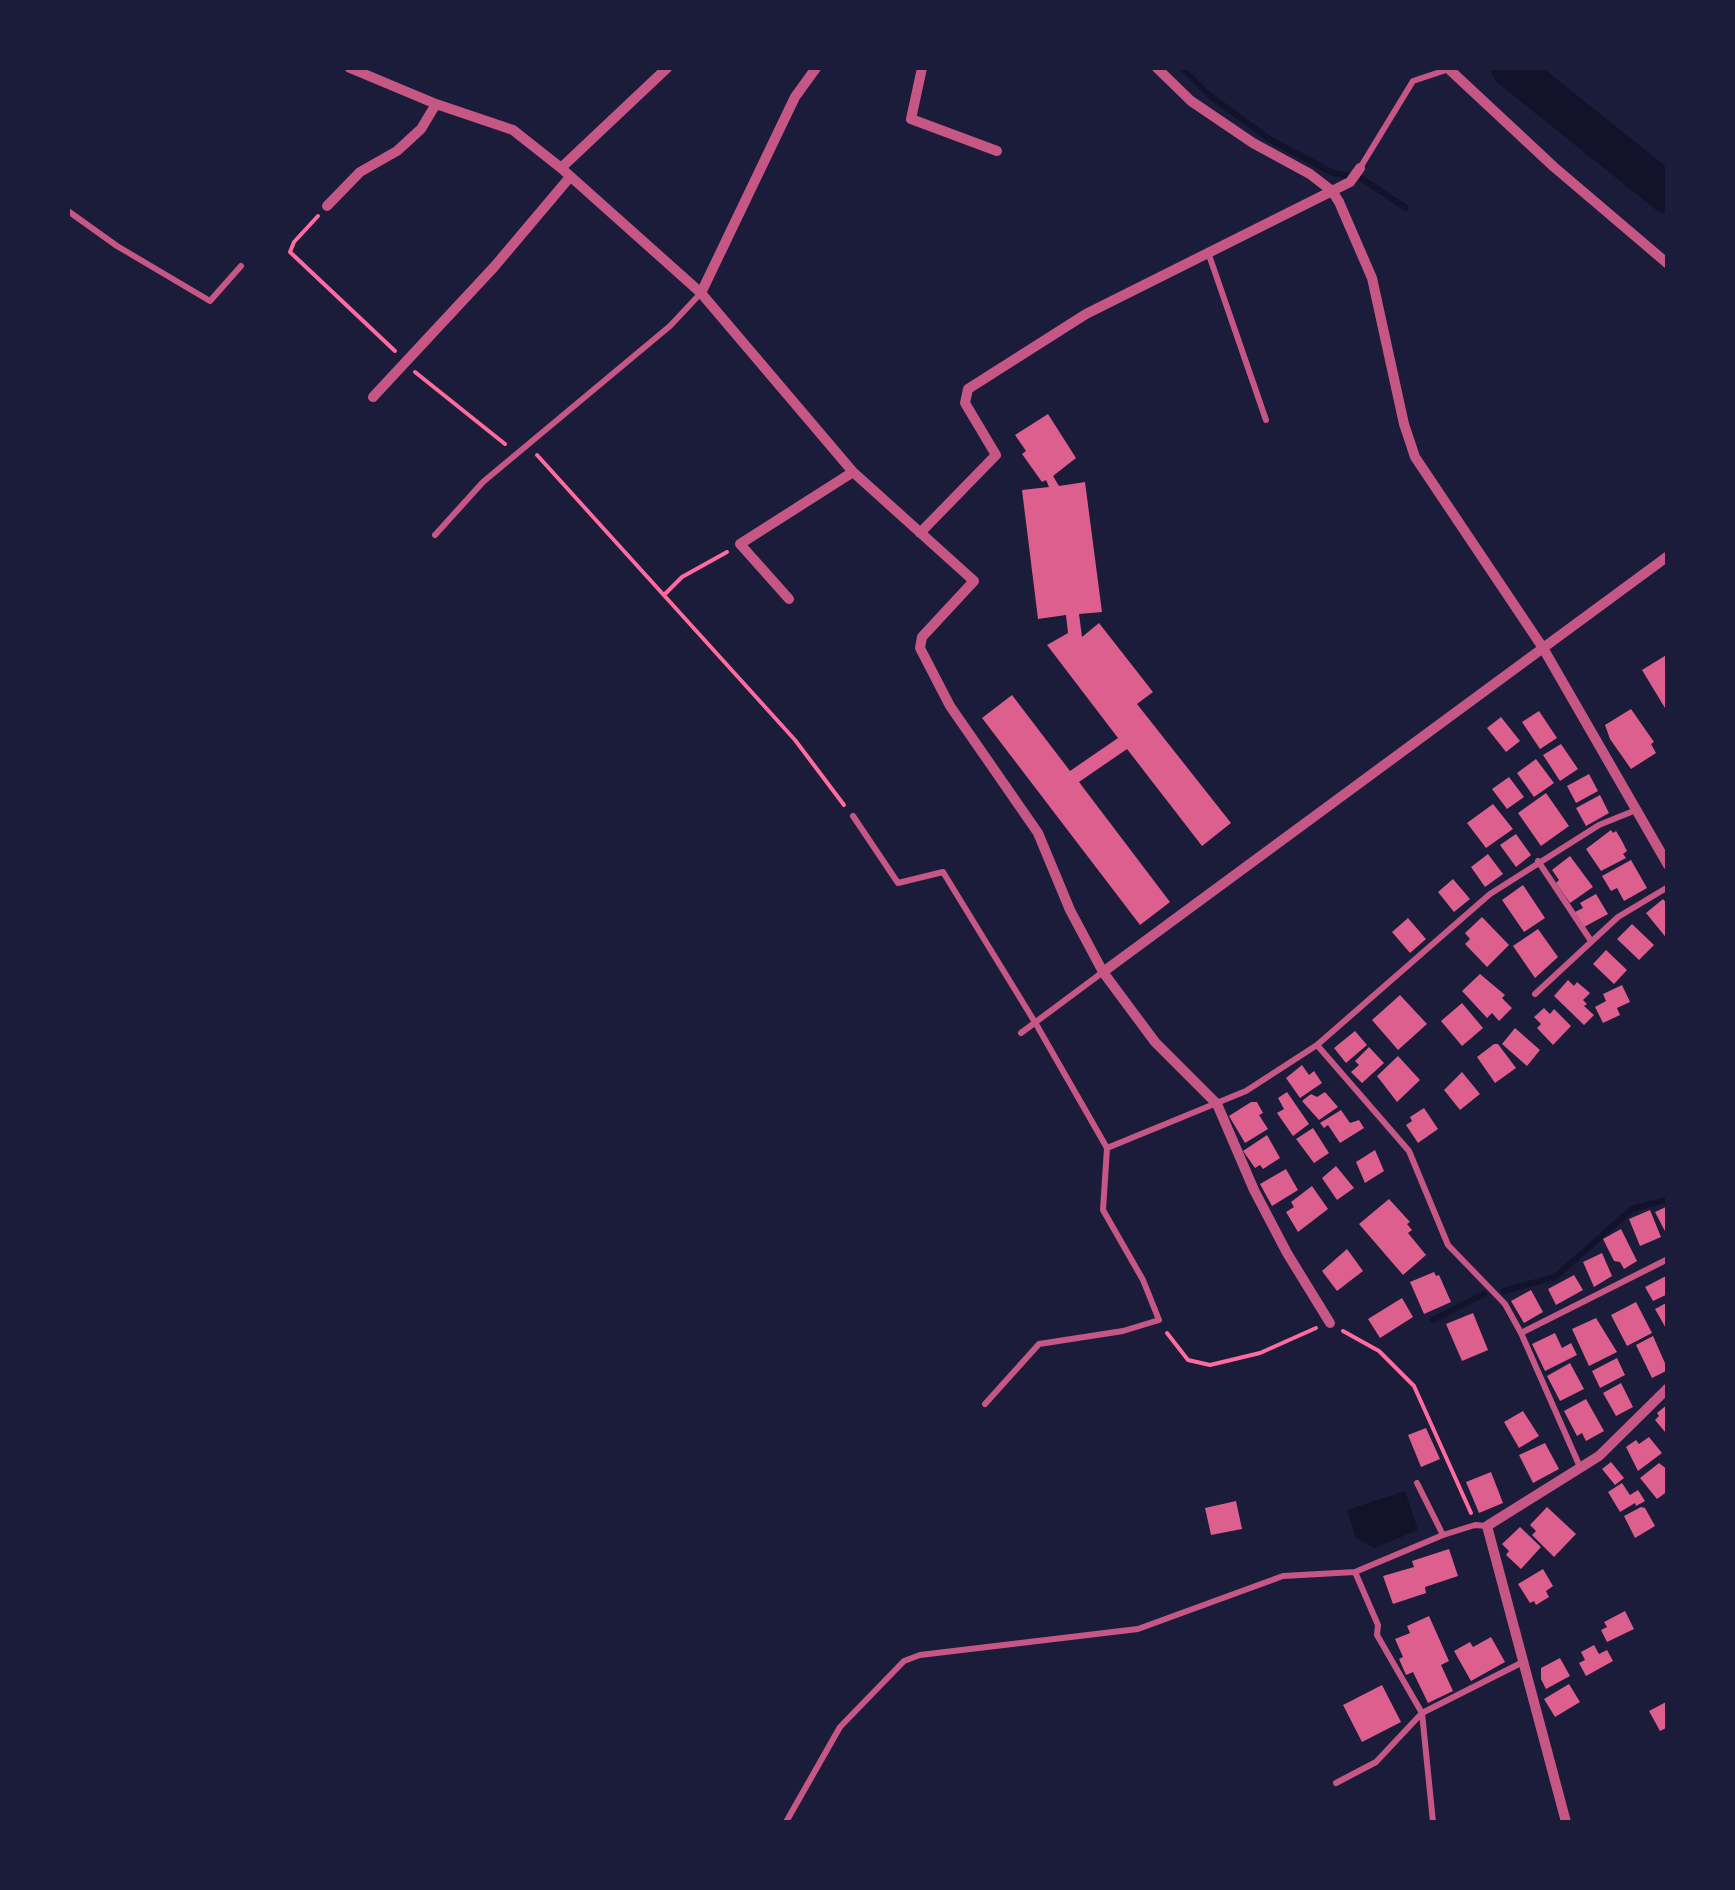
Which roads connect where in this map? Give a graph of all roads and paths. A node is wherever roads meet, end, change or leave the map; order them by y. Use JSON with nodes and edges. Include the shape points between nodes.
{"nodes":[{"id":1,"x":350,"y":68,"type":"edge"},
{"id":2,"x":667,"y":68,"type":"edge"},
{"id":3,"x":816,"y":68,"type":"edge"},
{"id":4,"x":922,"y":68,"type":"edge"},
{"id":5,"x":1157,"y":68,"type":"edge"},
{"id":6,"x":1451,"y":69,"type":"edge"},
{"id":7,"x":436,"y":104,"type":"junction"},
{"id":8,"x":997,"y":151,"type":"dead end"},
{"id":9,"x":560,"y":168,"type":"junction"},
{"id":10,"x":1360,"y":168,"type":"joint"},
{"id":11,"x":570,"y":178,"type":"junction"},
{"id":12,"x":1332,"y":192,"type":"junction"},
{"id":13,"x":327,"y":206,"type":"joint"},
{"id":14,"x":68,"y":211,"type":"edge"},
{"id":15,"x":1209,"y":255,"type":"junction"},
{"id":16,"x":1668,"y":264,"type":"edge"},
{"id":17,"x":241,"y":266,"type":"dead end"},
{"id":18,"x":702,"y":292,"type":"junction"},
{"id":19,"x":407,"y":362,"type":"junction"},
{"id":20,"x":373,"y":397,"type":"dead end"},
{"id":21,"x":1266,"y":420,"type":"dead end"},
{"id":22,"x":528,"y":446,"type":"junction"},
{"id":23,"x":517,"y":453,"type":"junction"},
{"id":24,"x":852,"y":472,"type":"junction"},
{"id":25,"x":920,"y":533,"type":"junction"},
{"id":26,"x":435,"y":536,"type":"dead end"},
{"id":27,"x":740,"y":544,"type":"junction"},
{"id":28,"x":1668,"y":556,"type":"edge"},
{"id":29,"x":665,"y":594,"type":"junction"},
{"id":30,"x":789,"y":599,"type":"dead end"},
{"id":31,"x":1543,"y":648,"type":"junction"},
{"id":32,"x":1638,"y":810,"type":"junction"},
{"id":33,"x":853,"y":816,"type":"joint"},
{"id":34,"x":1538,"y":861,"type":"junction"},
{"id":35,"x":1668,"y":865,"type":"edge"},
{"id":36,"x":1668,"y":888,"type":"edge"},
{"id":37,"x":1591,"y":940,"type":"junction"},
{"id":38,"x":1104,"y":972,"type":"junction"},
{"id":39,"x":1535,"y":994,"type":"dead end"},
{"id":40,"x":1036,"y":1024,"type":"junction"},
{"id":41,"x":1021,"y":1034,"type":"dead end"},
{"id":42,"x":1317,"y":1045,"type":"junction"},
{"id":43,"x":1217,"y":1104,"type":"junction"},
{"id":44,"x":1107,"y":1148,"type":"junction"},
{"id":45,"x":1668,"y":1259,"type":"edge"},
{"id":46,"x":1330,"y":1323,"type":"junction"},
{"id":47,"x":1521,"y":1332,"type":"junction"},
{"id":48,"x":1173,"y":1343,"type":"dead end"},
{"id":49,"x":1668,"y":1388,"type":"edge"},
{"id":50,"x":985,"y":1404,"type":"dead end"},
{"id":51,"x":1581,"y":1470,"type":"junction"},
{"id":52,"x":1418,"y":1483,"type":"dead end"},
{"id":53,"x":1481,"y":1525,"type":"junction"},
{"id":54,"x":1443,"y":1535,"type":"junction"},
{"id":55,"x":1355,"y":1572,"type":"junction"},
{"id":56,"x":1521,"y":1663,"type":"junction"},
{"id":57,"x":1422,"y":1714,"type":"junction"},
{"id":58,"x":1336,"y":1782,"type":"dead end"},
{"id":59,"x":786,"y":1822,"type":"edge"},
{"id":60,"x":1433,"y":1822,"type":"edge"},
{"id":61,"x":1566,"y":1822,"type":"edge"}],
"edges":[{"from":1,"to":7,"type":"street"},
{"from":2,"to":9,"type":"street"},
{"from":3,"to":18,"type":"street"},
{"from":4,"to":8,"type":"street","via":[[911,119]]},
{"from":5,"to":12,"type":"street","via":[[1190,101]]},
{"from":6,"to":10,"type":"lane","via":[[1413,81]]},
{"from":6,"to":16,"type":"street"},
{"from":7,"to":9,"type":"street","via":[[513,130]]},
{"from":7,"to":13,"type":"street","via":[[422,129],[360,172]]},
{"from":9,"to":11,"type":"street"},
{"from":10,"to":12,"type":"street"},
{"from":11,"to":18,"type":"street"},
{"from":11,"to":19,"type":"street"},
{"from":12,"to":15,"type":"street"},
{"from":12,"to":31,"type":"street","via":[[1366,259],[1415,457]]},
{"from":13,"to":19,"type":"path","via":[[290,252]]},
{"from":14,"to":17,"type":"lane","via":[[210,302]]},
{"from":15,"to":21,"type":"lane"},
{"from":15,"to":25,"type":"street","via":[[1086,314],[968,389],[964,402],[996,455]]},
{"from":18,"to":22,"type":"lane"},
{"from":18,"to":24,"type":"street"},
{"from":19,"to":20,"type":"street"},
{"from":19,"to":23,"type":"path"},
{"from":22,"to":23,"type":"lane"},
{"from":22,"to":29,"type":"path"},
{"from":23,"to":26,"type":"lane"},
{"from":24,"to":25,"type":"street"},
{"from":24,"to":27,"type":"street"},
{"from":25,"to":38,"type":"street","via":[[974,581],[922,637],[920,648],[950,706],[1038,833]]},
{"from":27,"to":29,"type":"path","via":[[682,576]]},
{"from":27,"to":30,"type":"street"},
{"from":28,"to":31,"type":"street"},
{"from":29,"to":33,"type":"path"},
{"from":31,"to":32,"type":"street"},
{"from":31,"to":38,"type":"street"},
{"from":32,"to":34,"type":"lane"},
{"from":32,"to":35,"type":"street"},
{"from":33,"to":40,"type":"lane","via":[[898,883],[943,872]]},
{"from":34,"to":37,"type":"lane"},
{"from":34,"to":42,"type":"lane","via":[[1490,894]]},
{"from":36,"to":37,"type":"lane"},
{"from":37,"to":39,"type":"lane"},
{"from":38,"to":40,"type":"lane"},
{"from":38,"to":43,"type":"street","via":[[1155,1042]]},
{"from":40,"to":41,"type":"lane"},
{"from":40,"to":44,"type":"lane"},
{"from":42,"to":43,"type":"lane"},
{"from":42,"to":47,"type":"lane","via":[[1409,1151],[1448,1245],[1505,1304]]},
{"from":43,"to":44,"type":"lane"},
{"from":43,"to":46,"type":"street","via":[[1254,1190]]},
{"from":44,"to":50,"type":"lane","via":[[1103,1210],[1160,1320],[1040,1344]]},
{"from":45,"to":47,"type":"lane"},
{"from":46,"to":48,"type":"path","via":[[1210,1366],[1188,1360]]},
{"from":46,"to":53,"type":"path","via":[[1378,1351],[1414,1386]]},
{"from":47,"to":51,"type":"lane"},
{"from":49,"to":51,"type":"street"},
{"from":51,"to":53,"type":"street"},
{"from":52,"to":54,"type":"lane"},
{"from":53,"to":54,"type":"lane"},
{"from":53,"to":56,"type":"street"},
{"from":54,"to":55,"type":"lane"},
{"from":55,"to":57,"type":"lane","via":[[1377,1635]]},
{"from":55,"to":59,"type":"lane","via":[[1283,1576],[1138,1629],[904,1661],[840,1726]]},
{"from":56,"to":57,"type":"lane"},
{"from":56,"to":61,"type":"street"},
{"from":57,"to":58,"type":"lane","via":[[1376,1762]]},
{"from":57,"to":60,"type":"lane"}]}
